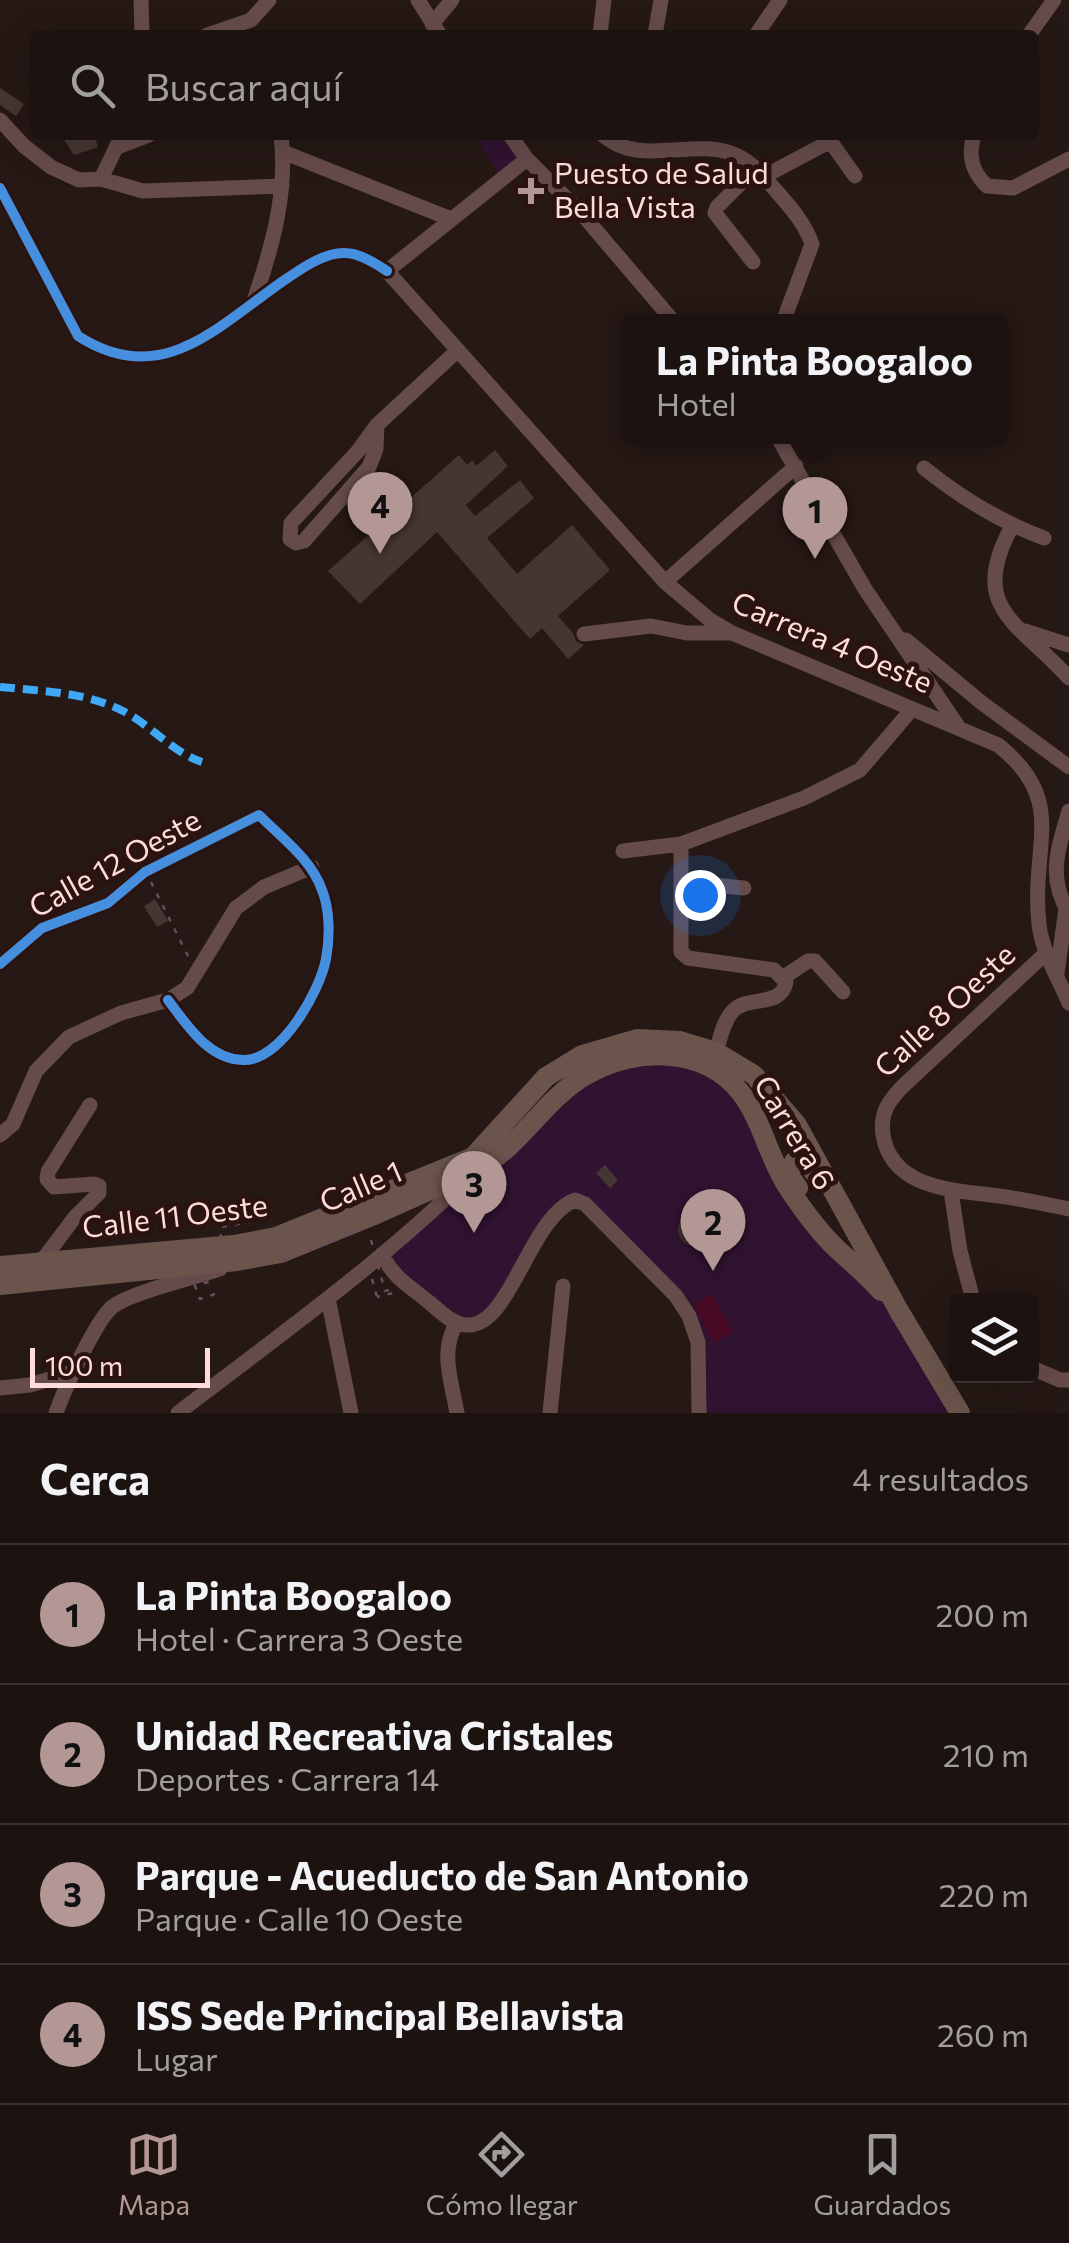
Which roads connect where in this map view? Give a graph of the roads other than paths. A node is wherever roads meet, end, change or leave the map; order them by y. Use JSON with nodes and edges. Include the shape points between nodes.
{"nodes":[{"id":1,"x":141,"y":0,"type":"edge"},
{"id":2,"x":269,"y":0,"type":"edge"},
{"id":3,"x":418,"y":0,"type":"edge"},
{"id":4,"x":452,"y":0,"type":"edge"},
{"id":5,"x":604,"y":0,"type":"edge"},
{"id":6,"x":661,"y":0,"type":"edge"},
{"id":7,"x":780,"y":0,"type":"edge"},
{"id":8,"x":1054,"y":0,"type":"edge"},
{"id":9,"x":254,"y":27,"type":"edge"},
{"id":10,"x":142,"y":30,"type":"edge"},
{"id":11,"x":436,"y":30,"type":"edge"},
{"id":12,"x":601,"y":30,"type":"edge"},
{"id":13,"x":656,"y":30,"type":"edge"},
{"id":14,"x":759,"y":30,"type":"edge"},
{"id":15,"x":1033,"y":30,"type":"edge"},
{"id":16,"x":0,"y":120,"type":"edge"},
{"id":17,"x":121,"y":140,"type":"edge"},
{"id":18,"x":514,"y":140,"type":"edge"},
{"id":19,"x":612,"y":140,"type":"edge"},
{"id":20,"x":973,"y":140,"type":"edge"},
{"id":21,"x":703,"y":142,"type":"edge"},
{"id":22,"x":282,"y":144,"type":"edge"},
{"id":23,"x":528,"y":159,"type":"junction"},
{"id":24,"x":1069,"y":159,"type":"edge"},
{"id":25,"x":759,"y":172,"type":"junction"},
{"id":26,"x":855,"y":176,"type":"dead end"},
{"id":27,"x":100,"y":179,"type":"junction"},
{"id":28,"x":282,"y":186,"type":"junction"},
{"id":29,"x":0,"y":188,"type":"edge"},
{"id":30,"x":7,"y":212,"type":"edge"},
{"id":31,"x":451,"y":219,"type":"junction"},
{"id":32,"x":752,"y":262,"type":"dead end"},
{"id":33,"x":387,"y":271,"type":"junction"},
{"id":34,"x":254,"y":300,"type":"junction"},
{"id":35,"x":667,"y":314,"type":"edge"},
{"id":36,"x":786,"y":314,"type":"edge"},
{"id":37,"x":458,"y":350,"type":"junction"},
{"id":38,"x":377,"y":425,"type":"junction"},
{"id":39,"x":782,"y":444,"type":"edge"},
{"id":40,"x":796,"y":466,"type":"junction"},
{"id":41,"x":924,"y":468,"type":"dead end"},
{"id":42,"x":1012,"y":526,"type":"junction"},
{"id":43,"x":1044,"y":538,"type":"dead end"},
{"id":44,"x":666,"y":582,"type":"junction"},
{"id":45,"x":888,"y":624,"type":"junction"},
{"id":46,"x":1021,"y":630,"type":"junction"},
{"id":47,"x":732,"y":633,"type":"junction"},
{"id":48,"x":584,"y":634,"type":"dead end"},
{"id":49,"x":1069,"y":645,"type":"edge"},
{"id":50,"x":1069,"y":678,"type":"edge"},
{"id":51,"x":908,"y":715,"type":"dead end"},
{"id":52,"x":956,"y":725,"type":"junction"},
{"id":53,"x":1069,"y":767,"type":"edge"},
{"id":54,"x":1069,"y":811,"type":"edge"},
{"id":55,"x":681,"y":844,"type":"junction"},
{"id":56,"x":623,"y":852,"type":"dead end"},
{"id":57,"x":312,"y":867,"type":"junction"},
{"id":58,"x":681,"y":882,"type":"junction"},
{"id":59,"x":744,"y":888,"type":"dead end"},
{"id":60,"x":1067,"y":911,"type":"edge"},
{"id":61,"x":1046,"y":953,"type":"junction"},
{"id":62,"x":0,"y":964,"type":"edge"},
{"id":63,"x":1056,"y":974,"type":"junction"},
{"id":64,"x":784,"y":977,"type":"junction"},
{"id":65,"x":843,"y":992,"type":"dead end"},
{"id":66,"x":168,"y":1000,"type":"junction"},
{"id":67,"x":1069,"y":1002,"type":"edge"},
{"id":68,"x":716,"y":1052,"type":"junction"},
{"id":69,"x":664,"y":1054,"type":"junction"},
{"id":70,"x":764,"y":1085,"type":"junction"},
{"id":71,"x":738,"y":1090,"type":"junction"},
{"id":72,"x":90,"y":1105,"type":"dead end"},
{"id":73,"x":0,"y":1135,"type":"edge"},
{"id":74,"x":474,"y":1157,"type":"junction"},
{"id":75,"x":951,"y":1191,"type":"junction"},
{"id":76,"x":1069,"y":1209,"type":"edge"},
{"id":77,"x":429,"y":1216,"type":"junction"},
{"id":78,"x":856,"y":1231,"type":"junction"},
{"id":79,"x":60,"y":1236,"type":"junction"},
{"id":80,"x":836,"y":1248,"type":"junction"},
{"id":81,"x":281,"y":1253,"type":"joint"},
{"id":82,"x":382,"y":1254,"type":"junction"},
{"id":83,"x":86,"y":1260,"type":"junction"},
{"id":84,"x":41,"y":1262,"type":"junction"},
{"id":85,"x":237,"y":1262,"type":"junction"},
{"id":86,"x":0,"y":1271,"type":"edge"},
{"id":87,"x":563,"y":1286,"type":"dead end"},
{"id":88,"x":971,"y":1293,"type":"edge"},
{"id":89,"x":328,"y":1298,"type":"junction"},
{"id":90,"x":899,"y":1311,"type":"junction"},
{"id":91,"x":457,"y":1323,"type":"junction"},
{"id":92,"x":1039,"y":1371,"type":"edge"},
{"id":93,"x":74,"y":1372,"type":"junction"},
{"id":94,"x":1069,"y":1380,"type":"edge"},
{"id":95,"x":0,"y":1388,"type":"edge"},
{"id":96,"x":56,"y":1413,"type":"edge"},
{"id":97,"x":178,"y":1413,"type":"edge"},
{"id":98,"x":351,"y":1413,"type":"edge"},
{"id":99,"x":457,"y":1413,"type":"edge"},
{"id":100,"x":550,"y":1413,"type":"edge"},
{"id":101,"x":699,"y":1413,"type":"edge"},
{"id":102,"x":960,"y":1413,"type":"edge"}],
"edges":[{"from":1,"to":10,"type":"street"},
{"from":2,"to":9,"type":"street"},
{"from":3,"to":11,"type":"street"},
{"from":4,"to":11,"type":"street"},
{"from":5,"to":12,"type":"street"},
{"from":6,"to":13,"type":"street"},
{"from":7,"to":14,"type":"street"},
{"from":8,"to":15,"type":"street"},
{"from":16,"to":27,"type":"street","via":[[51,167],[79,180]]},
{"from":17,"to":27,"type":"street"},
{"from":18,"to":23,"type":"street"},
{"from":19,"to":21,"type":"street","via":[[658,153]]},
{"from":20,"to":24,"type":"street","via":[[973,168],[987,186],[1014,188]]},
{"from":21,"to":25,"type":"street"},
{"from":22,"to":28,"type":"street"},
{"from":22,"to":31,"type":"street"},
{"from":23,"to":31,"type":"street"},
{"from":23,"to":35,"type":"street"},
{"from":25,"to":26,"type":"street","via":[[828,143]]},
{"from":25,"to":32,"type":"street","via":[[715,213]]},
{"from":25,"to":36,"type":"street","via":[[808,230],[812,244]]},
{"from":27,"to":28,"type":"street","via":[[143,190]]},
{"from":28,"to":34,"type":"street","via":[[274,242]]},
{"from":29,"to":30,"type":"street"},
{"from":30,"to":34,"type":"street","via":[[78,336],[94,346],[157,358]]},
{"from":31,"to":33,"type":"street"},
{"from":33,"to":34,"type":"street","via":[[347,252],[334,254]]},
{"from":33,"to":37,"type":"street","name":"Carrera 4 Oeste"},
{"from":37,"to":38,"type":"street"},
{"from":37,"to":44,"type":"street","name":"Carrera 4 Oeste"},
{"from":38,"to":38,"type":"street","via":[[369,467],[304,540],[290,539],[290,522]]},
{"from":39,"to":40,"type":"street"},
{"from":40,"to":44,"type":"street"},
{"from":40,"to":45,"type":"street"},
{"from":41,"to":42,"type":"street"},
{"from":42,"to":43,"type":"street"},
{"from":42,"to":46,"type":"street","via":[[994,590],[999,608]]},
{"from":44,"to":47,"type":"street","name":"Carrera 4 Oeste"},
{"from":45,"to":52,"type":"street"},
{"from":45,"to":53,"type":"street"},
{"from":46,"to":49,"type":"street"},
{"from":46,"to":50,"type":"street"},
{"from":47,"to":48,"type":"street","via":[[652,626]]},
{"from":47,"to":52,"type":"street","name":"Carrera 4 Oeste"},
{"from":51,"to":55,"type":"street","via":[[860,770]]},
{"from":52,"to":61,"type":"street","name":"Carrera 4 Oeste","via":[[1020,759],[1047,801],[1038,904]]},
{"from":54,"to":60,"type":"street","via":[[1054,873]]},
{"from":55,"to":56,"type":"street"},
{"from":55,"to":58,"type":"street"},
{"from":57,"to":62,"type":"street","name":"Calle 12 Oeste","via":[[259,815],[146,872],[108,903],[42,928]]},
{"from":57,"to":66,"type":"street","via":[[264,887],[236,908],[187,988]]},
{"from":57,"to":66,"type":"street","via":[[326,906],[326,958],[312,998],[270,1052],[244,1060],[220,1053],[195,1037]]},
{"from":58,"to":59,"type":"street"},
{"from":58,"to":64,"type":"street","via":[[681,952]]},
{"from":60,"to":63,"type":"street"},
{"from":61,"to":63,"type":"street","name":"Carrera 4 Oeste"},
{"from":61,"to":75,"type":"street","name":"Calle 8 Oeste","via":[[886,1104],[885,1148],[920,1182]]},
{"from":63,"to":67,"type":"street","name":"Carrera 4 Oeste"},
{"from":64,"to":65,"type":"street","via":[[815,961]]},
{"from":64,"to":68,"type":"street","via":[[782,994],[731,1013]]},
{"from":66,"to":73,"type":"street","via":[[69,1037],[36,1072],[13,1124]]},
{"from":68,"to":70,"type":"main road","name":"Carrera 6"},
{"from":68,"to":71,"type":"main road"},
{"from":68,"to":74,"type":"main road","name":"Calle 11 Oeste","via":[[680,1041],[637,1039],[582,1055],[546,1077]]},
{"from":69,"to":71,"type":"main road","name":"Carrera 6","via":[[708,1068]]},
{"from":69,"to":77,"type":"street","via":[[608,1056],[561,1076]]},
{"from":69,"to":81,"type":"main road","name":"Calle 1","bridge":true,"via":[[610,1064],[568,1087],[491,1161]]},
{"from":70,"to":71,"type":"main road","via":[[793,1128],[785,1146]]},
{"from":70,"to":78,"type":"main road","name":"Carrera 6","via":[[797,1125]]},
{"from":71,"to":80,"type":"main road","name":"Carrera 6","via":[[786,1186]]},
{"from":72,"to":79,"type":"street","via":[[47,1179],[54,1187],[94,1184],[99,1193]]},
{"from":74,"to":77,"type":"street"},
{"from":74,"to":83,"type":"main road","name":"Calle 11 Oeste","via":[[276,1238]]},
{"from":75,"to":76,"type":"street","name":"Calle 8 Oeste"},
{"from":75,"to":88,"type":"street"},
{"from":77,"to":82,"type":"street"},
{"from":78,"to":80,"type":"main road","via":[[808,1163],[794,1162],[789,1175]]},
{"from":78,"to":90,"type":"main road","name":"Carrera 6"},
{"from":79,"to":83,"type":"street","via":[[68,1253]]},
{"from":79,"to":84,"type":"street"},
{"from":80,"to":90,"type":"main road","name":"Carrera 6"},
{"from":81,"to":85,"type":"main road","name":"Calle 11 Oeste"},
{"from":82,"to":89,"type":"street"},
{"from":82,"to":91,"type":"street","via":[[390,1272]]},
{"from":83,"to":84,"type":"main road","name":"Calle 11 Oeste"},
{"from":84,"to":86,"type":"main road","name":"Calle 11 Oeste"},
{"from":85,"to":86,"type":"main road","name":"Calle 11 Oeste"},
{"from":85,"to":93,"type":"street","via":[[110,1308]]},
{"from":87,"to":100,"type":"street"},
{"from":89,"to":97,"type":"street"},
{"from":89,"to":98,"type":"street"},
{"from":90,"to":102,"type":"main road","name":"Carrera 6"},
{"from":91,"to":99,"type":"street","via":[[446,1349]]},
{"from":91,"to":101,"type":"street","via":[[488,1317],[552,1214],[575,1200],[596,1212],[689,1316],[698,1342]]},
{"from":92,"to":94,"type":"street"},
{"from":93,"to":95,"type":"street"},
{"from":93,"to":96,"type":"street"}]}
